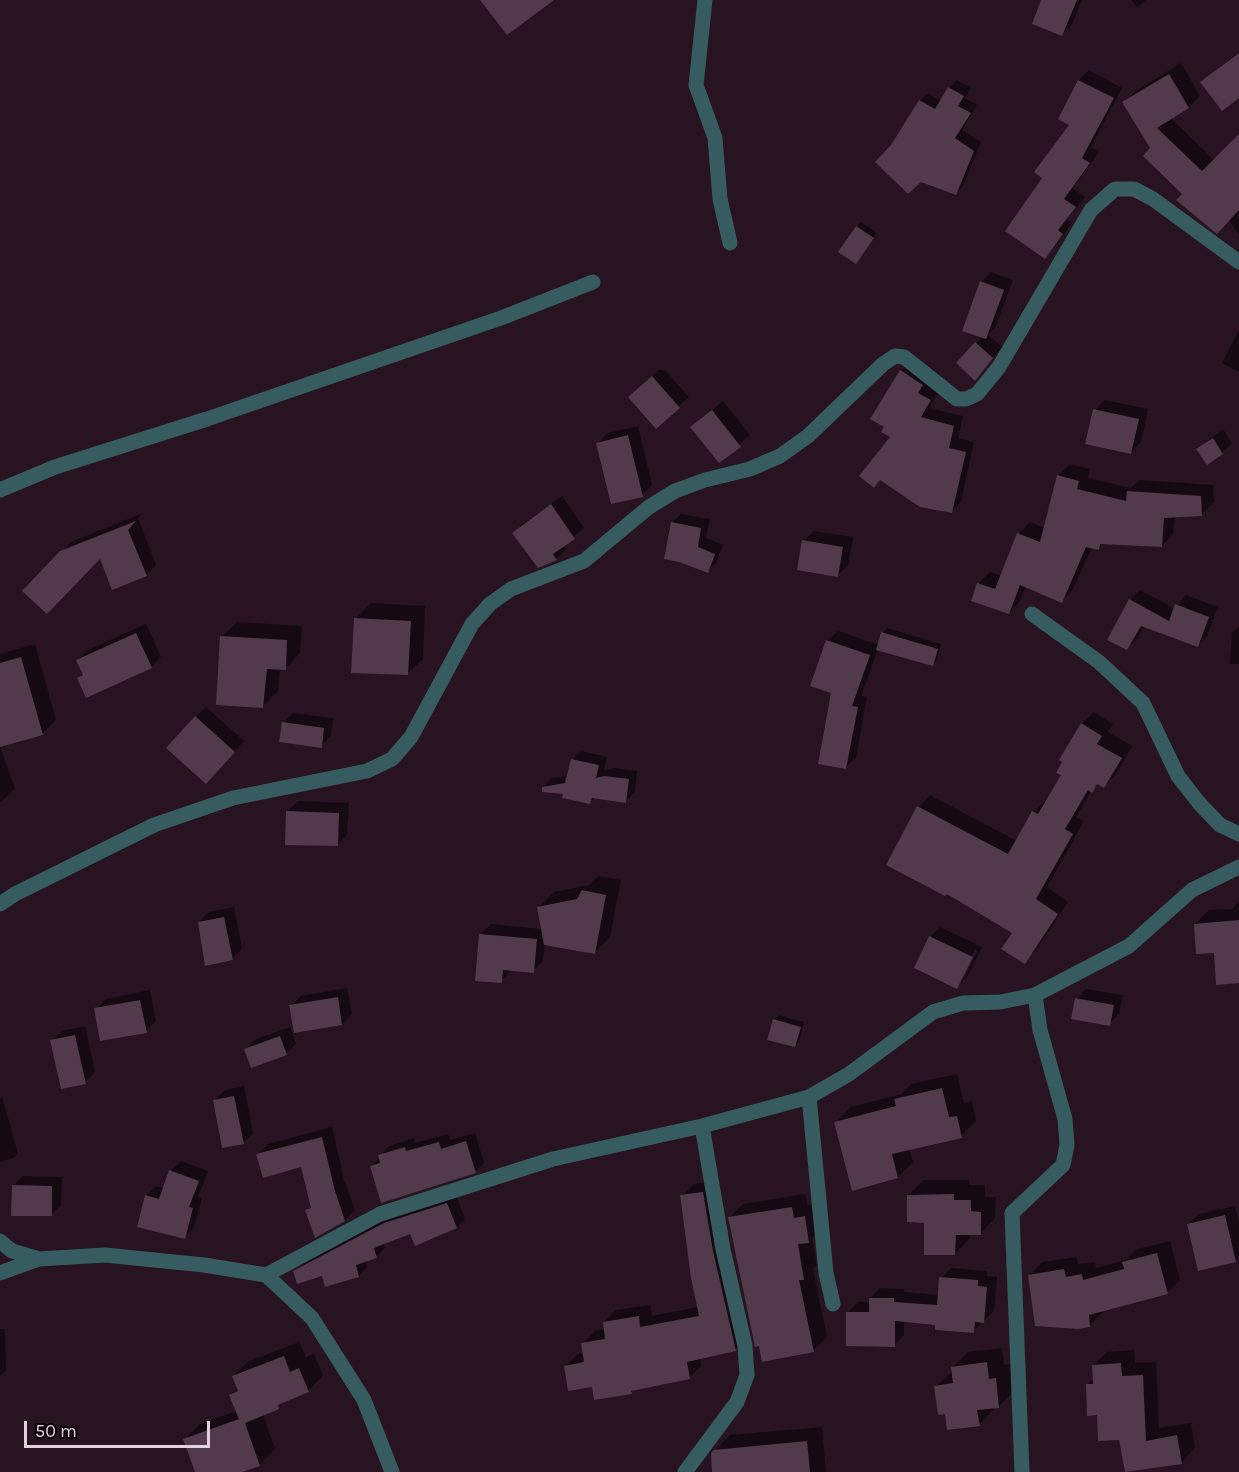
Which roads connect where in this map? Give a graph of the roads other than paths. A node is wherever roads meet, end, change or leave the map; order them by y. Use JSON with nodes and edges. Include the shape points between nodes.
{"nodes":[{"id":1,"x":705,"y":0,"type":"edge"},
{"id":2,"x":730,"y":243,"type":"dead end"},
{"id":3,"x":1239,"y":262,"type":"edge"},
{"id":4,"x":593,"y":282,"type":"dead end"},
{"id":5,"x":0,"y":490,"type":"edge"},
{"id":6,"x":1032,"y":614,"type":"dead end"},
{"id":7,"x":1239,"y":834,"type":"edge"},
{"id":8,"x":1239,"y":867,"type":"edge"},
{"id":9,"x":0,"y":904,"type":"edge"},
{"id":10,"x":1035,"y":994,"type":"junction"},
{"id":11,"x":809,"y":1097,"type":"junction"},
{"id":12,"x":702,"y":1126,"type":"junction"},
{"id":13,"x":0,"y":1241,"type":"edge"},
{"id":14,"x":39,"y":1259,"type":"junction"},
{"id":15,"x":0,"y":1272,"type":"edge"},
{"id":16,"x":266,"y":1275,"type":"junction"},
{"id":17,"x":833,"y":1304,"type":"dead end"},
{"id":18,"x":392,"y":1472,"type":"edge"},
{"id":19,"x":685,"y":1472,"type":"edge"},
{"id":20,"x":1022,"y":1472,"type":"edge"}],
"edges":[{"from":1,"to":2,"type":"street","via":[[696,85],[715,138],[720,200]]},
{"from":3,"to":9,"type":"street","via":[[1153,199],[1134,189],[1115,189],[1091,210],[999,367],[977,394],[957,399],[904,357],[895,357],[808,436],[780,456],[675,491],[649,507],[584,561],[511,589],[490,604],[472,624],[411,736],[392,759],[368,771],[233,798],[154,825]]},
{"from":4,"to":5,"type":"street","via":[[501,318],[55,467]]},
{"from":6,"to":7,"type":"street","via":[[1099,662],[1143,703],[1178,776],[1220,825]]},
{"from":8,"to":10,"type":"street","via":[[1192,890],[1129,946]]},
{"from":10,"to":11,"type":"street","via":[[999,1002],[963,1003],[933,1012],[849,1074]]},
{"from":10,"to":20,"type":"street","via":[[1040,1030],[1065,1119],[1067,1145],[1063,1165],[1012,1213]]},
{"from":11,"to":12,"type":"street"},
{"from":11,"to":17,"type":"street","via":[[826,1273]]},
{"from":12,"to":16,"type":"street","via":[[553,1159],[380,1214]]},
{"from":12,"to":19,"type":"street","via":[[745,1346],[747,1375],[737,1402]]},
{"from":13,"to":14,"type":"street","via":[[12,1251]]},
{"from":14,"to":15,"type":"street"},
{"from":14,"to":16,"type":"street","via":[[105,1254]]},
{"from":16,"to":18,"type":"street","via":[[312,1318],[364,1400]]}]}
